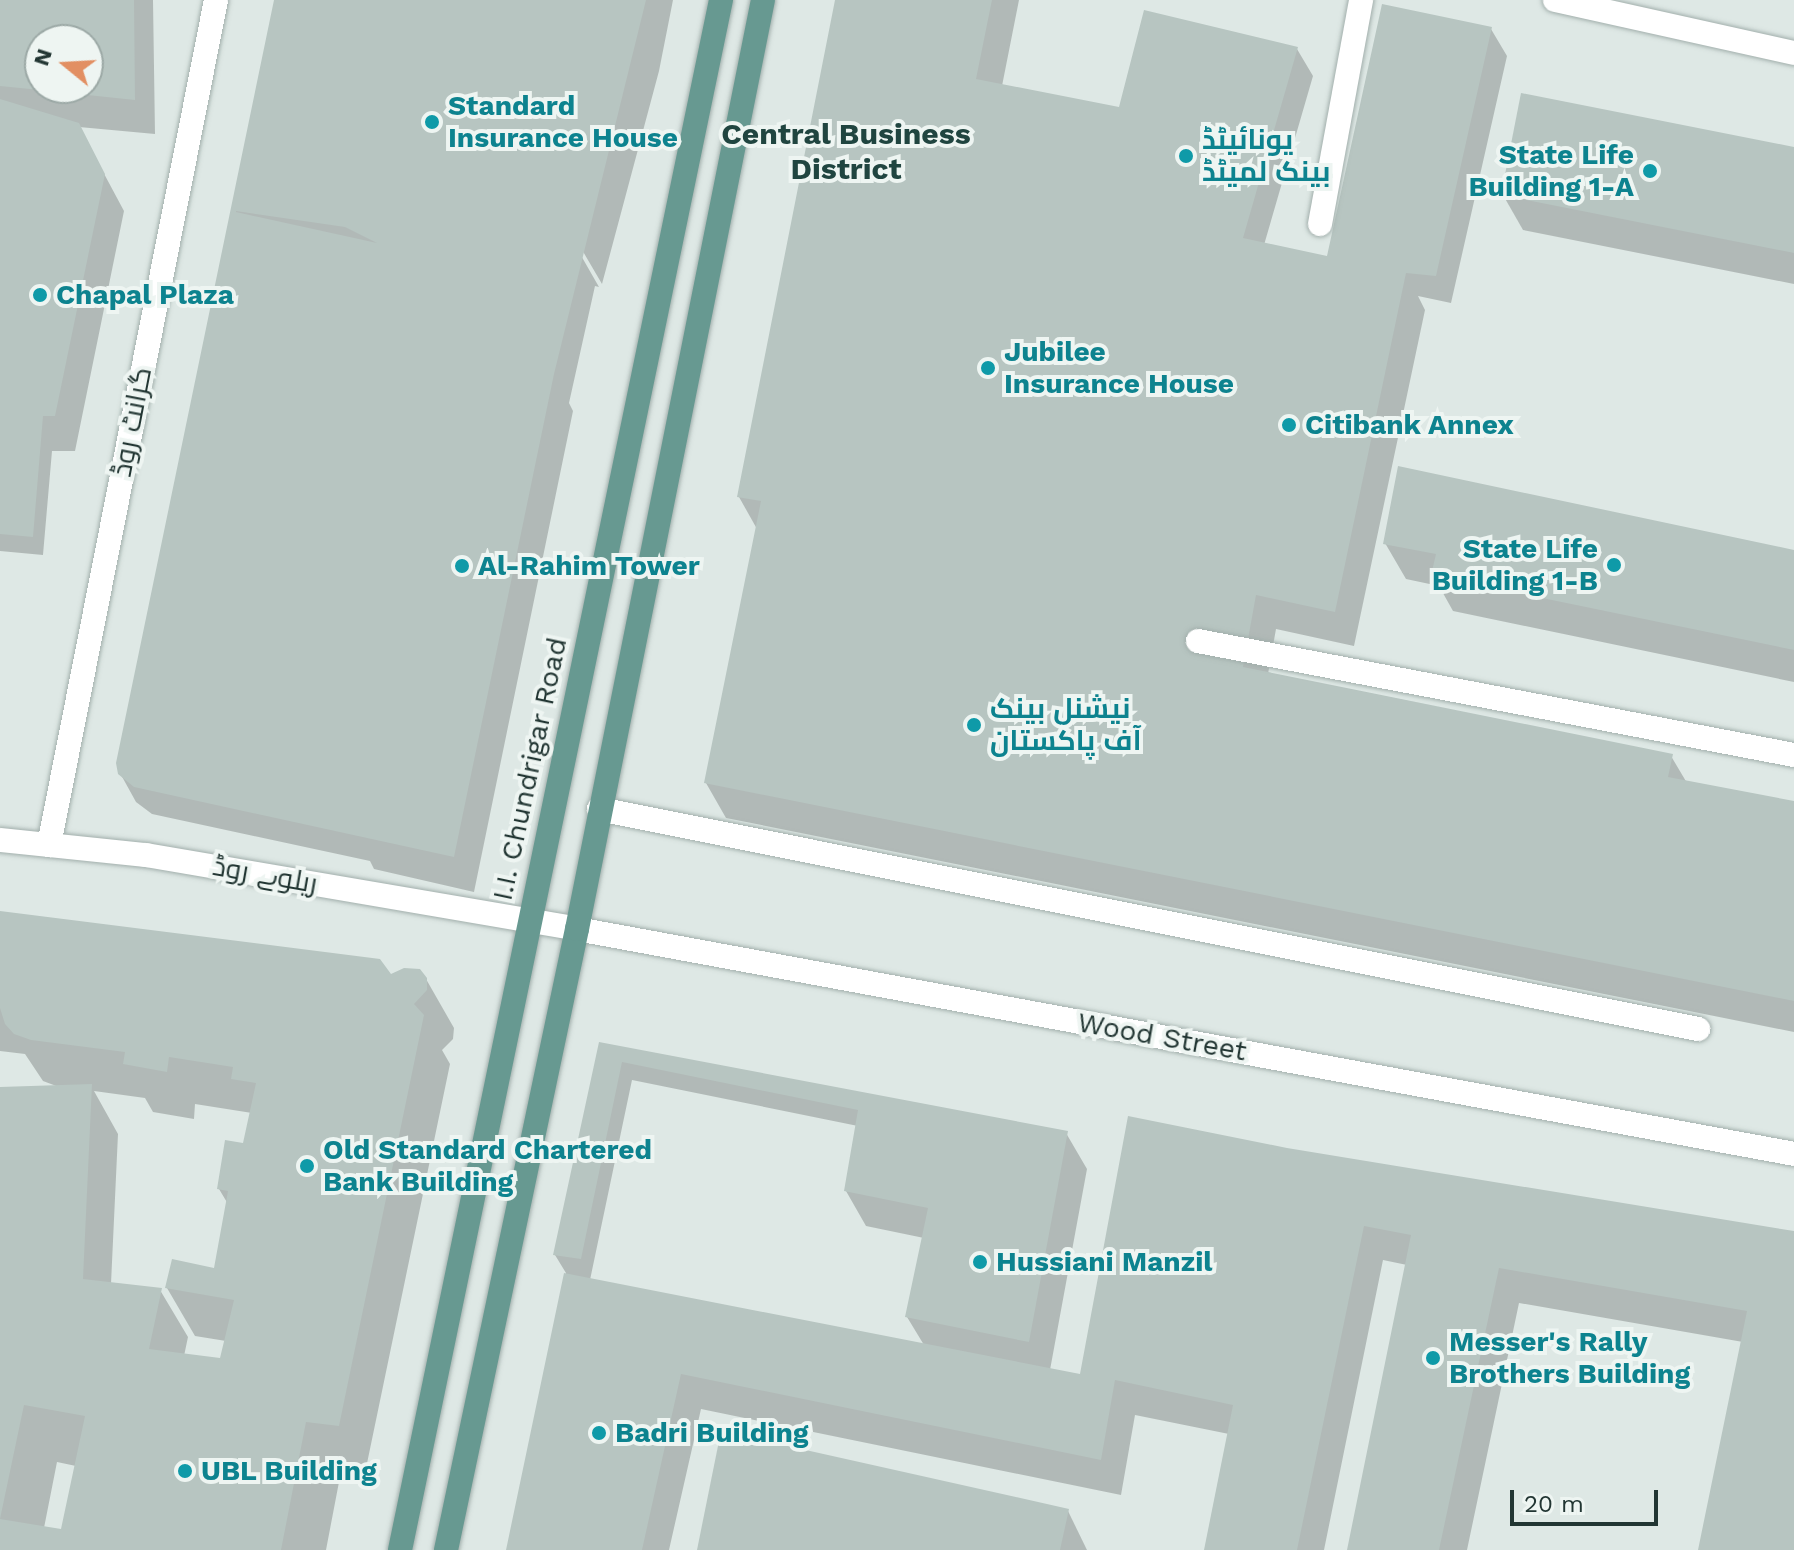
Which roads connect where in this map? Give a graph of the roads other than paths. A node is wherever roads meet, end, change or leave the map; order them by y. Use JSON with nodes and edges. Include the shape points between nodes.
{"nodes":[{"id":1,"x":216,"y":0,"type":"edge"},
{"id":2,"x":721,"y":0,"type":"edge"},
{"id":3,"x":763,"y":0,"type":"edge"},
{"id":4,"x":1361,"y":0,"type":"edge"},
{"id":5,"x":1555,"y":0,"type":"edge"},
{"id":6,"x":1794,"y":53,"type":"edge"},
{"id":7,"x":1320,"y":224,"type":"dead end"},
{"id":8,"x":1198,"y":641,"type":"dead end"},
{"id":9,"x":1794,"y":755,"type":"edge"},
{"id":10,"x":599,"y":809,"type":"junction"},
{"id":11,"x":0,"y":840,"type":"edge"},
{"id":12,"x":49,"y":845,"type":"junction"},
{"id":13,"x":529,"y":922,"type":"junction"},
{"id":14,"x":577,"y":929,"type":"junction"},
{"id":15,"x":1698,"y":1029,"type":"dead end"},
{"id":16,"x":1794,"y":1154,"type":"edge"},
{"id":17,"x":400,"y":1550,"type":"edge"},
{"id":18,"x":446,"y":1550,"type":"edge"}],
"edges":[{"from":1,"to":12,"type":"street","name":"گرانٹ روڈ"},
{"from":2,"to":13,"type":"main road","name":"I.I. Chundrigar Road"},
{"from":3,"to":10,"type":"main road"},
{"from":4,"to":7,"type":"street"},
{"from":5,"to":6,"type":"street"},
{"from":8,"to":9,"type":"street"},
{"from":10,"to":14,"type":"main road"},
{"from":10,"to":15,"type":"street"},
{"from":11,"to":12,"type":"street","name":"ریلوے روڈ"},
{"from":12,"to":13,"type":"street","name":"ریلوے روڈ","via":[[146,855]]},
{"from":13,"to":14,"type":"street","name":"Wood Street"},
{"from":13,"to":17,"type":"main road","name":"I.I. Chundrigar Road"},
{"from":14,"to":16,"type":"street","name":"Wood Street"},
{"from":14,"to":18,"type":"main road"}]}
